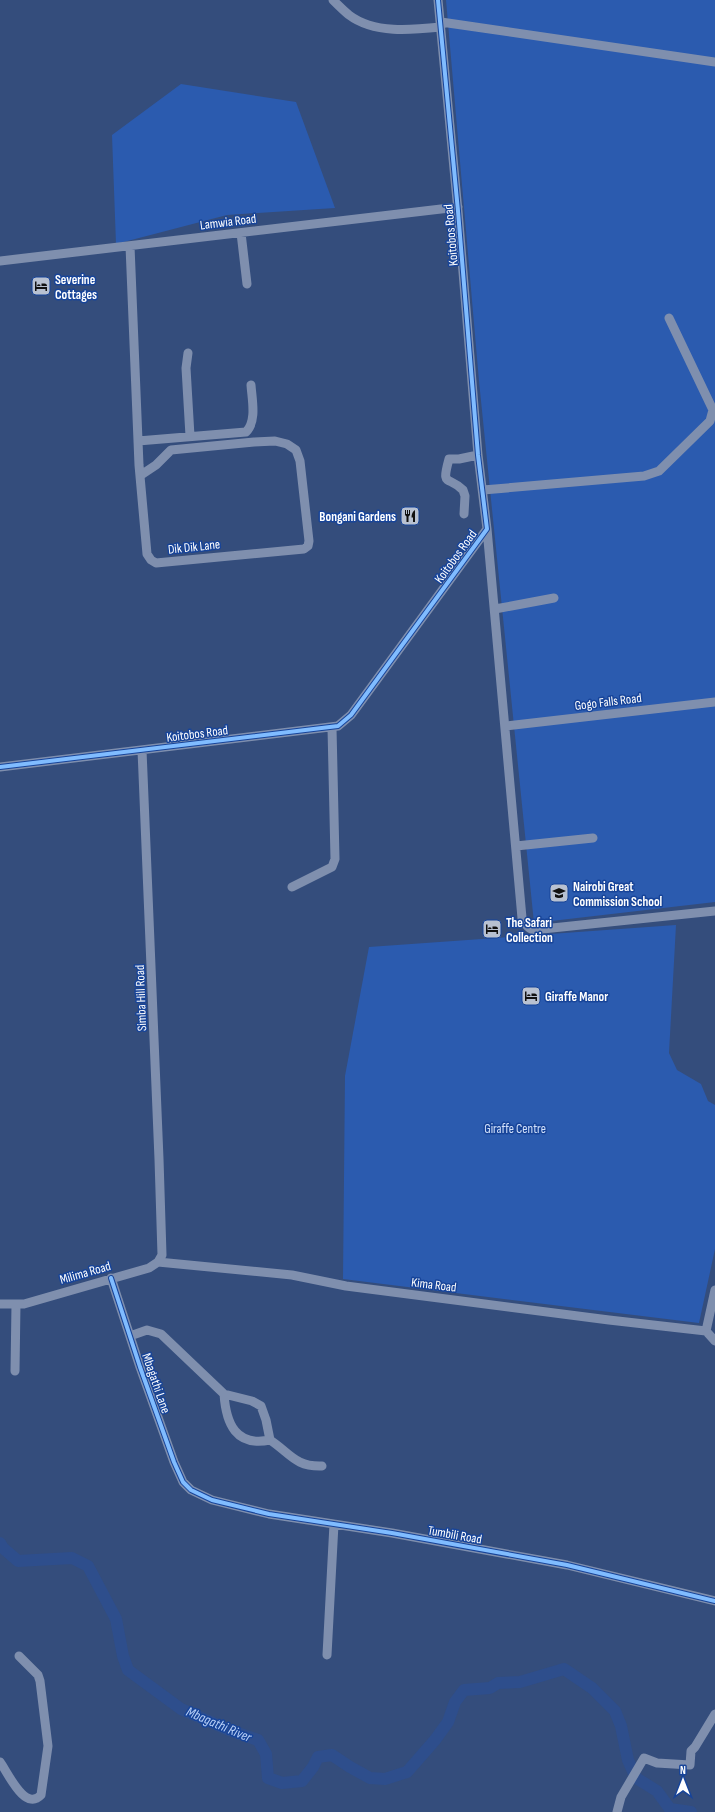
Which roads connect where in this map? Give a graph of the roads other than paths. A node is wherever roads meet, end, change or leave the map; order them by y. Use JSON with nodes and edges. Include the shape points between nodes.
{"nodes":[{"id":1,"x":333,"y":0,"type":"edge"},
{"id":2,"x":438,"y":0,"type":"edge"},
{"id":3,"x":441,"y":25,"type":"junction"},
{"id":4,"x":715,"y":62,"type":"edge"},
{"id":5,"x":458,"y":207,"type":"junction"},
{"id":6,"x":241,"y":233,"type":"junction"},
{"id":7,"x":130,"y":246,"type":"junction"},
{"id":8,"x":0,"y":261,"type":"edge"},
{"id":9,"x":247,"y":284,"type":"dead end"},
{"id":10,"x":669,"y":318,"type":"dead end"},
{"id":11,"x":188,"y":353,"type":"dead end"},
{"id":12,"x":251,"y":386,"type":"dead end"},
{"id":13,"x":190,"y":436,"type":"junction"},
{"id":14,"x":138,"y":441,"type":"junction"},
{"id":15,"x":478,"y":455,"type":"junction"},
{"id":16,"x":141,"y":475,"type":"junction"},
{"id":17,"x":483,"y":490,"type":"junction"},
{"id":18,"x":464,"y":514,"type":"dead end"},
{"id":19,"x":486,"y":529,"type":"junction"},
{"id":20,"x":554,"y":598,"type":"dead end"},
{"id":21,"x":494,"y":609,"type":"junction"},
{"id":22,"x":715,"y":702,"type":"edge"},
{"id":23,"x":505,"y":726,"type":"junction"},
{"id":24,"x":332,"y":728,"type":"junction"},
{"id":25,"x":142,"y":750,"type":"junction"},
{"id":26,"x":0,"y":767,"type":"edge"},
{"id":27,"x":593,"y":838,"type":"dead end"},
{"id":28,"x":516,"y":846,"type":"junction"},
{"id":29,"x":292,"y":886,"type":"dead end"},
{"id":30,"x":715,"y":911,"type":"edge"},
{"id":31,"x":158,"y":1262,"type":"junction"},
{"id":32,"x":111,"y":1278,"type":"junction"},
{"id":33,"x":715,"y":1290,"type":"edge"},
{"id":34,"x":0,"y":1304,"type":"edge"},
{"id":35,"x":16,"y":1304,"type":"junction"},
{"id":36,"x":706,"y":1331,"type":"junction"},
{"id":37,"x":130,"y":1336,"type":"junction"},
{"id":38,"x":715,"y":1340,"type":"edge"},
{"id":39,"x":15,"y":1371,"type":"dead end"},
{"id":40,"x":224,"y":1394,"type":"junction"},
{"id":41,"x":270,"y":1440,"type":"junction"},
{"id":42,"x":322,"y":1466,"type":"dead end"},
{"id":43,"x":191,"y":1490,"type":"joint"},
{"id":44,"x":334,"y":1524,"type":"junction"},
{"id":45,"x":715,"y":1601,"type":"edge"},
{"id":46,"x":327,"y":1655,"type":"dead end"},
{"id":47,"x":19,"y":1656,"type":"dead end"},
{"id":48,"x":715,"y":1714,"type":"edge"},
{"id":49,"x":0,"y":1762,"type":"edge"},
{"id":50,"x":617,"y":1812,"type":"edge"}],
"edges":[{"from":1,"to":3,"type":"street","via":[[349,15],[365,24],[409,30]]},
{"from":2,"to":3,"type":"street","name":"Koitobos Road"},
{"from":3,"to":4,"type":"street"},
{"from":3,"to":5,"type":"street","name":"Koitobos Road"},
{"from":5,"to":6,"type":"street","name":"Lamwia Road"},
{"from":5,"to":15,"type":"street","name":"Koitobos Road"},
{"from":6,"to":7,"type":"street","name":"Lamwia Road"},
{"from":6,"to":9,"type":"street"},
{"from":7,"to":8,"type":"street","name":"Lamwia Road"},
{"from":7,"to":14,"type":"street","name":"Dik Dik Lane"},
{"from":10,"to":17,"type":"street","via":[[713,410],[710,421],[659,471],[644,476]]},
{"from":11,"to":13,"type":"street","via":[[186,368]]},
{"from":12,"to":13,"type":"street","via":[[253,422],[246,432]]},
{"from":13,"to":14,"type":"street"},
{"from":14,"to":16,"type":"street","name":"Dik Dik Lane"},
{"from":15,"to":17,"type":"street","name":"Koitobos Road"},
{"from":15,"to":18,"type":"street","via":[[459,460],[449,459],[445,472],[448,481],[464,490]]},
{"from":16,"to":16,"type":"street","name":"Dik Dik Lane","via":[[148,554],[156,563],[304,549],[308,546],[300,461],[296,450],[287,444],[275,441],[254,442],[172,450]]},
{"from":17,"to":19,"type":"street","name":"Koitobos Road"},
{"from":19,"to":21,"type":"street"},
{"from":19,"to":24,"type":"street","name":"Koitobos Road","via":[[351,715]]},
{"from":20,"to":21,"type":"street"},
{"from":21,"to":23,"type":"street"},
{"from":22,"to":23,"type":"street","name":"Gogo Falls Road"},
{"from":23,"to":28,"type":"street"},
{"from":24,"to":25,"type":"street","name":"Koitobos Road"},
{"from":24,"to":29,"type":"street","via":[[335,858],[332,866]]},
{"from":25,"to":26,"type":"street","name":"Koitobos Road"},
{"from":25,"to":31,"type":"street","name":"Simba Hill Road","via":[[163,1244]]},
{"from":27,"to":28,"type":"street"},
{"from":28,"to":30,"type":"street","via":[[522,918],[529,929]]},
{"from":31,"to":32,"type":"street","name":"Milima Road","via":[[149,1268]]},
{"from":31,"to":36,"type":"street","name":"Kima Road","via":[[292,1275],[346,1286]]},
{"from":32,"to":35,"type":"street","name":"Milima Road","via":[[24,1304]]},
{"from":32,"to":37,"type":"street","name":"Mbagathi Lane"},
{"from":33,"to":36,"type":"street"},
{"from":34,"to":35,"type":"street","name":"Milima Road"},
{"from":35,"to":39,"type":"street"},
{"from":36,"to":38,"type":"street"},
{"from":37,"to":40,"type":"street","via":[[147,1330],[161,1334]]},
{"from":37,"to":43,"type":"street","name":"Mbagathi Lane","via":[[174,1462],[183,1482]]},
{"from":40,"to":41,"type":"street","via":[[261,1406]]},
{"from":40,"to":41,"type":"street","via":[[233,1431],[252,1442]]},
{"from":41,"to":42,"type":"street","via":[[300,1464]]},
{"from":43,"to":44,"type":"street","name":"Tumbili Road","via":[[212,1500],[269,1514]]},
{"from":44,"to":45,"type":"street","name":"Tumbili Road","via":[[567,1565]]},
{"from":44,"to":46,"type":"street"},
{"from":47,"to":49,"type":"street","via":[[38,1675],[40,1682],[48,1746],[38,1801],[26,1804],[20,1800]]},
{"from":48,"to":50,"type":"street","via":[[696,1747],[691,1751],[690,1765],[657,1763],[644,1758],[621,1797]]}]}
